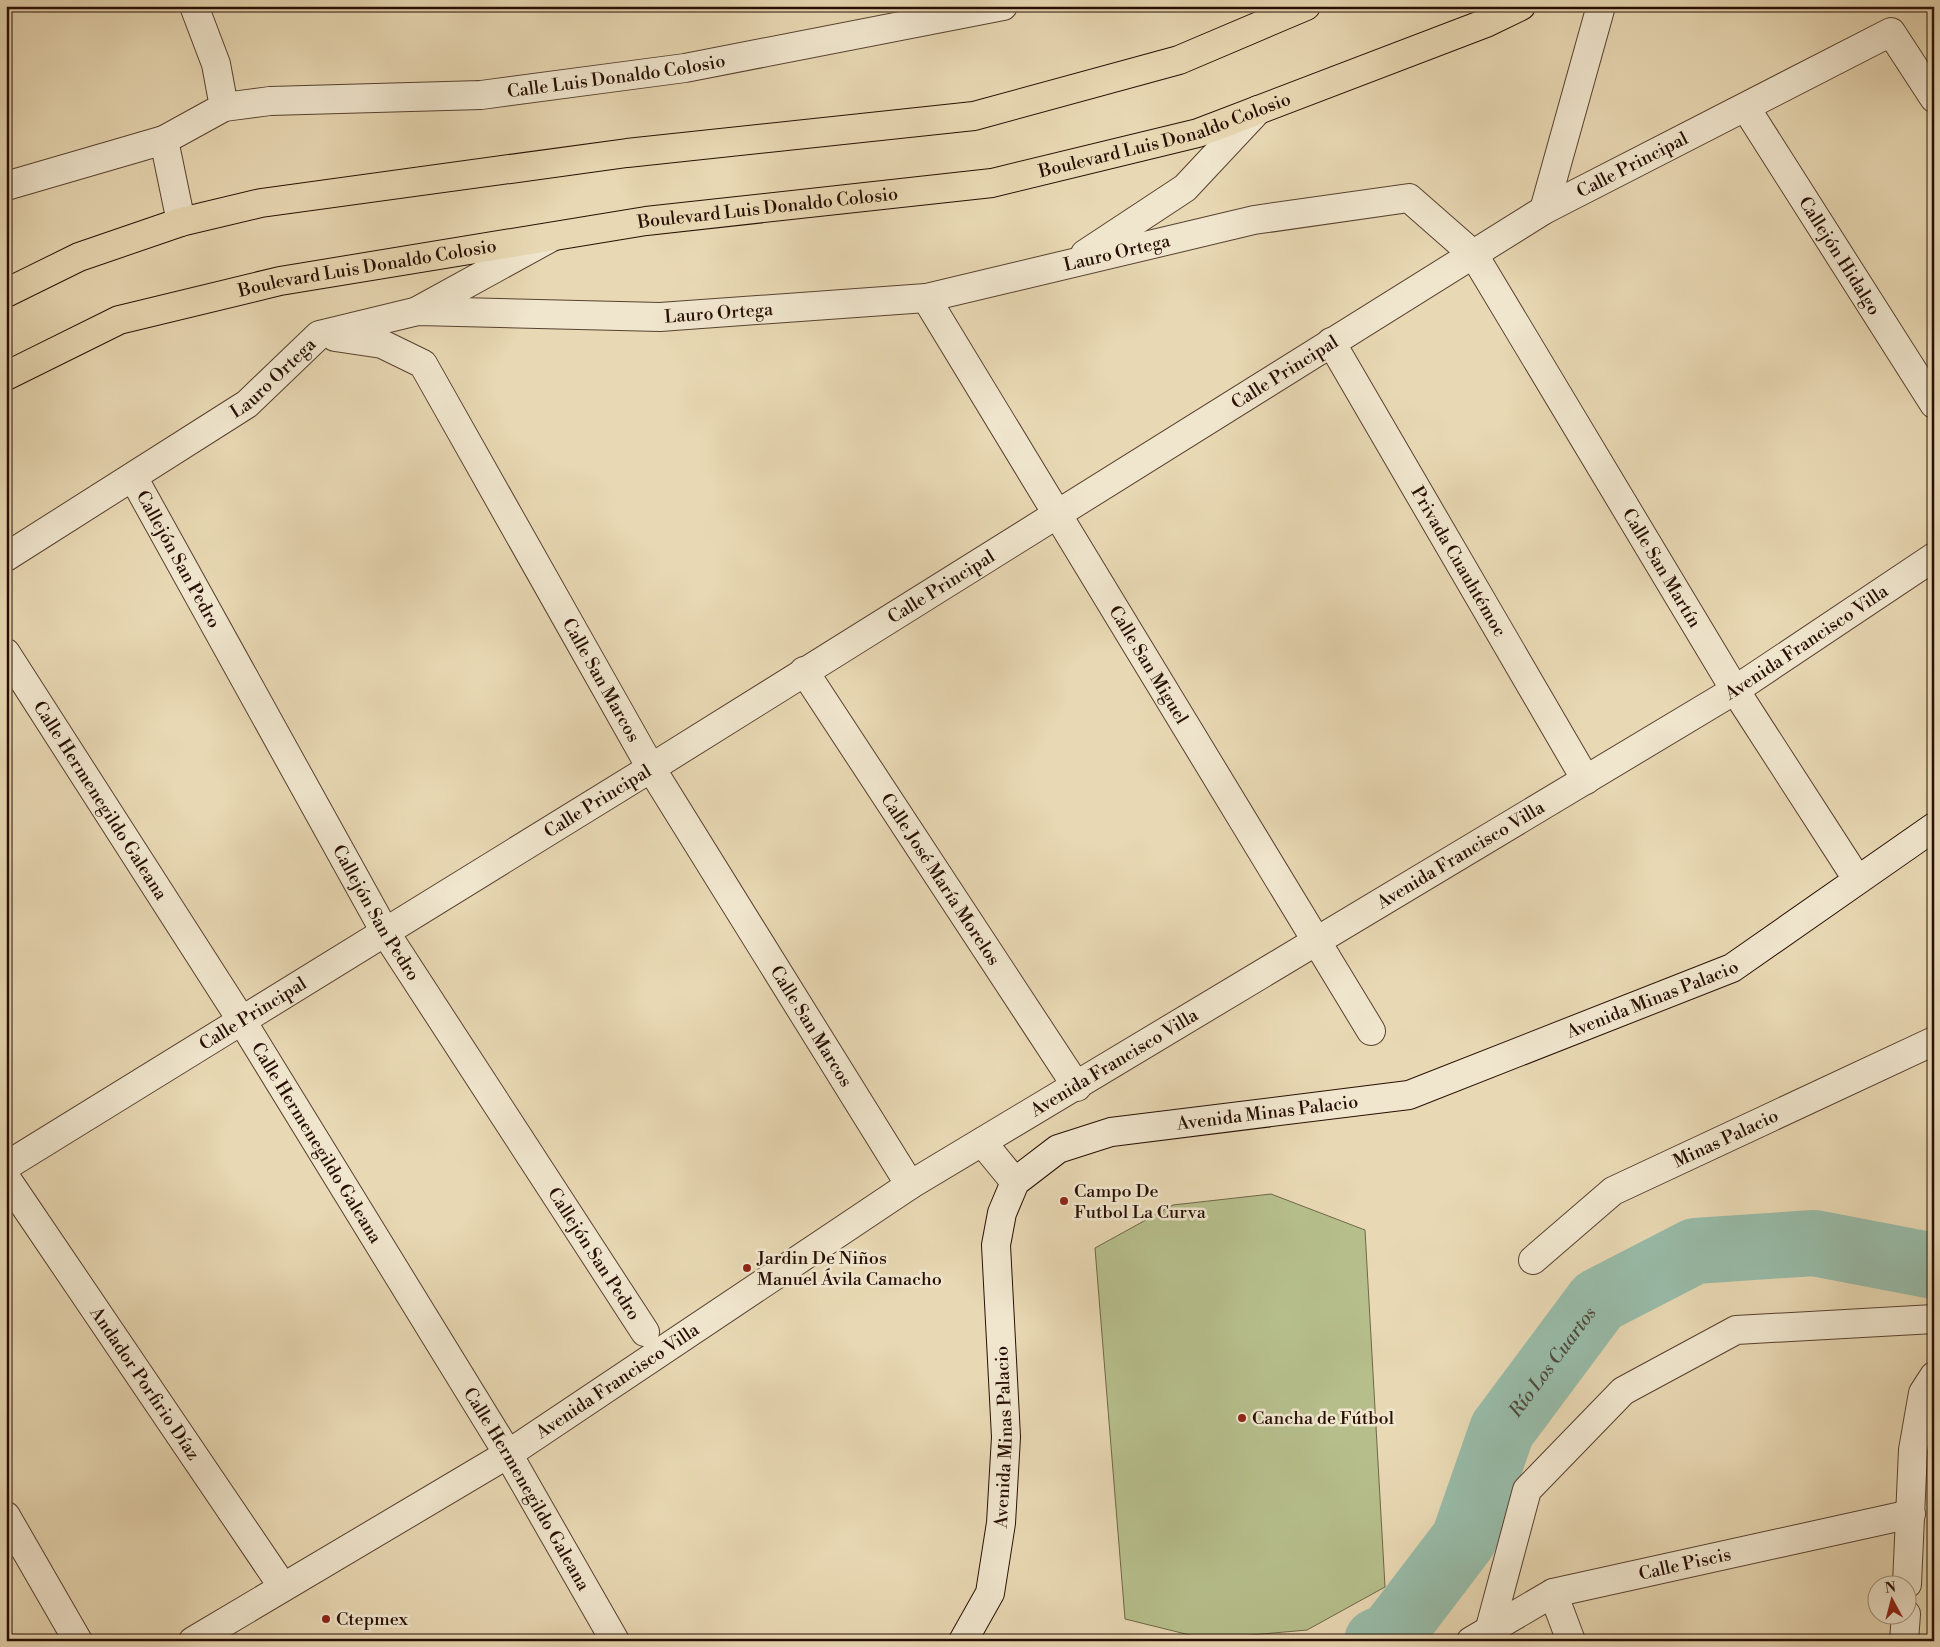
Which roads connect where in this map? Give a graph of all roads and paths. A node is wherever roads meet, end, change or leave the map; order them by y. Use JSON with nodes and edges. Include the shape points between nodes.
{"nodes":[{"id":1,"x":1003,"y":6,"type":"edge"},
{"id":2,"x":1306,"y":6,"type":"edge"},
{"id":3,"x":1521,"y":6,"type":"edge"},
{"id":4,"x":1601,"y":6,"type":"edge"},
{"id":5,"x":204,"y":9,"type":"edge"},
{"id":6,"x":1934,"y":98,"type":"edge"},
{"id":7,"x":224,"y":107,"type":"junction"},
{"id":8,"x":1746,"y":108,"type":"junction"},
{"id":9,"x":1258,"y":110,"type":"junction"},
{"id":10,"x":164,"y":140,"type":"junction"},
{"id":11,"x":6,"y":186,"type":"edge"},
{"id":12,"x":1544,"y":210,"type":"junction"},
{"id":13,"x":181,"y":222,"type":"junction"},
{"id":14,"x":555,"y":236,"type":"junction"},
{"id":15,"x":1474,"y":255,"type":"junction"},
{"id":16,"x":1069,"y":264,"type":"junction"},
{"id":17,"x":6,"y":293,"type":"edge"},
{"id":18,"x":926,"y":298,"type":"junction"},
{"id":19,"x":418,"y":311,"type":"junction"},
{"id":20,"x":319,"y":335,"type":"junction"},
{"id":21,"x":1331,"y":342,"type":"junction"},
{"id":22,"x":6,"y":376,"type":"edge"},
{"id":23,"x":1934,"y":404,"type":"edge"},
{"id":24,"x":133,"y":477,"type":"junction"},
{"id":25,"x":1057,"y":514,"type":"junction"},
{"id":26,"x":6,"y":557,"type":"edge"},
{"id":27,"x":1934,"y":557,"type":"edge"},
{"id":28,"x":6,"y":653,"type":"edge"},
{"id":29,"x":804,"y":671,"type":"junction"},
{"id":30,"x":1735,"y":690,"type":"junction"},
{"id":31,"x":651,"y":768,"type":"junction"},
{"id":32,"x":1586,"y":780,"type":"junction"},
{"id":33,"x":1934,"y":827,"type":"edge"},
{"id":34,"x":1857,"y":879,"type":"junction"},
{"id":35,"x":385,"y":932,"type":"junction"},
{"id":36,"x":1316,"y":942,"type":"junction"},
{"id":37,"x":242,"y":1021,"type":"junction"},
{"id":38,"x":1371,"y":1031,"type":"dead end"},
{"id":39,"x":1934,"y":1041,"type":"edge"},
{"id":40,"x":1077,"y":1087,"type":"junction"},
{"id":41,"x":982,"y":1142,"type":"junction"},
{"id":42,"x":6,"y":1166,"type":"edge"},
{"id":43,"x":6,"y":1178,"type":"edge"},
{"id":44,"x":1015,"y":1182,"type":"junction"},
{"id":45,"x":910,"y":1185,"type":"junction"},
{"id":46,"x":1533,"y":1260,"type":"dead end"},
{"id":47,"x":1934,"y":1318,"type":"edge"},
{"id":48,"x":645,"y":1332,"type":"dead end"},
{"id":49,"x":1934,"y":1376,"type":"edge"},
{"id":50,"x":508,"y":1454,"type":"junction"},
{"id":51,"x":1911,"y":1514,"type":"junction"},
{"id":52,"x":6,"y":1516,"type":"edge"},
{"id":53,"x":1908,"y":1574,"type":"edge"},
{"id":54,"x":284,"y":1587,"type":"junction"},
{"id":55,"x":1553,"y":1593,"type":"junction"},
{"id":56,"x":1905,"y":1624,"type":"edge"},
{"id":57,"x":1480,"y":1635,"type":"edge"},
{"id":58,"x":78,"y":1641,"type":"edge"},
{"id":59,"x":192,"y":1641,"type":"edge"},
{"id":60,"x":615,"y":1641,"type":"edge"},
{"id":61,"x":963,"y":1641,"type":"edge"},
{"id":62,"x":1571,"y":1641,"type":"edge"},
{"id":63,"x":1904,"y":1641,"type":"edge"}],
"edges":[{"from":1,"to":7,"type":"street","name":"Calle Luis Donaldo Colosio","via":[[685,68],[490,94],[270,101]]},
{"from":2,"to":13,"type":"highway","via":[[1179,60],[974,116],[627,153],[261,203]]},
{"from":3,"to":9,"type":"highway","name":"Boulevard Luis Donaldo Colosio","via":[[1486,23]]},
{"from":4,"to":12,"type":"street"},
{"from":5,"to":7,"type":"street"},
{"from":6,"to":8,"type":"street","name":"Calle Principal","via":[[1891,32]]},
{"from":7,"to":10,"type":"street"},
{"from":8,"to":12,"type":"street","name":"Calle Principal"},
{"from":8,"to":23,"type":"street","name":"Callejón Hidalgo"},
{"from":9,"to":14,"type":"highway","name":"Boulevard Luis Donaldo Colosio","via":[[1198,133],[992,183],[646,221]]},
{"from":9,"to":16,"type":"street","via":[[1185,188]]},
{"from":10,"to":11,"type":"street"},
{"from":10,"to":13,"type":"street"},
{"from":12,"to":15,"type":"street","name":"Calle Principal"},
{"from":13,"to":17,"type":"highway","via":[[79,257]]},
{"from":14,"to":19,"type":"street"},
{"from":14,"to":22,"type":"highway","name":"Boulevard Luis Donaldo Colosio","via":[[280,281],[119,320]]},
{"from":15,"to":16,"type":"street","name":"Lauro Ortega","via":[[1409,198],[1254,220]]},
{"from":15,"to":21,"type":"street","name":"Calle Principal"},
{"from":15,"to":30,"type":"street","name":"Calle San Martín"},
{"from":16,"to":18,"type":"street","name":"Lauro Ortega"},
{"from":18,"to":19,"type":"street","name":"Lauro Ortega","via":[[660,317]]},
{"from":18,"to":25,"type":"street","name":"Calle San Miguel"},
{"from":19,"to":20,"type":"street","name":"Lauro Ortega"},
{"from":20,"to":24,"type":"street","name":"Lauro Ortega","via":[[247,404]]},
{"from":20,"to":31,"type":"street","name":"Calle San Marcos","via":[[382,344],[423,364]]},
{"from":21,"to":25,"type":"street","name":"Calle Principal"},
{"from":21,"to":32,"type":"street","name":"Privada Cuauhtémoc"},
{"from":24,"to":26,"type":"street","name":"Lauro Ortega"},
{"from":24,"to":35,"type":"street","name":"Callejón San Pedro"},
{"from":25,"to":29,"type":"street","name":"Calle Principal"},
{"from":25,"to":36,"type":"street","name":"Calle San Miguel"},
{"from":27,"to":30,"type":"street","name":"Avenida Francisco Villa"},
{"from":28,"to":37,"type":"street","name":"Calle Hermenegildo Galeana"},
{"from":29,"to":31,"type":"street","name":"Calle Principal"},
{"from":29,"to":40,"type":"street","name":"Calle José María Morelos"},
{"from":30,"to":32,"type":"street","name":"Avenida Francisco Villa"},
{"from":30,"to":34,"type":"street","name":"Calle San Martín"},
{"from":31,"to":35,"type":"street","name":"Calle Principal"},
{"from":31,"to":45,"type":"street","name":"Calle San Marcos"},
{"from":32,"to":36,"type":"street","name":"Avenida Francisco Villa"},
{"from":33,"to":34,"type":"street","name":"Avenida Minas Palacio"},
{"from":34,"to":44,"type":"street","name":"Avenida Minas Palacio","via":[[1732,968],[1409,1095],[1111,1132],[1058,1150]]},
{"from":35,"to":37,"type":"street","name":"Calle Principal"},
{"from":35,"to":48,"type":"street","name":"Callejón San Pedro"},
{"from":36,"to":38,"type":"street","name":"Calle San Miguel"},
{"from":36,"to":40,"type":"street","name":"Avenida Francisco Villa"},
{"from":37,"to":42,"type":"street","name":"Calle Principal"},
{"from":37,"to":50,"type":"street","name":"Calle Hermenegildo Galeana"},
{"from":39,"to":46,"type":"street","name":"Minas Palacio","via":[[1613,1191]]},
{"from":40,"to":41,"type":"street","name":"Avenida Francisco Villa"},
{"from":41,"to":44,"type":"street"},
{"from":41,"to":45,"type":"street","name":"Avenida Francisco Villa"},
{"from":43,"to":54,"type":"street","name":"Andador Porfirio Díaz"},
{"from":44,"to":61,"type":"street","name":"Avenida Minas Palacio","via":[[1002,1213],[996,1246],[1006,1437],[1001,1524],[990,1593]]},
{"from":45,"to":50,"type":"street","name":"Avenida Francisco Villa"},
{"from":47,"to":57,"type":"street","via":[[1736,1330],[1623,1391],[1527,1490]]},
{"from":49,"to":51,"type":"street","via":[[1923,1393],[1913,1450]]},
{"from":50,"to":54,"type":"street","name":"Avenida Francisco Villa"},
{"from":50,"to":60,"type":"street","name":"Calle Hermenegildo Galeana"},
{"from":51,"to":53,"type":"street"},
{"from":51,"to":55,"type":"street","name":"Calle Piscis"},
{"from":52,"to":58,"type":"street"},
{"from":54,"to":59,"type":"street","name":"Avenida Francisco Villa"},
{"from":55,"to":57,"type":"street","name":"Calle Piscis"},
{"from":55,"to":62,"type":"street"},
{"from":56,"to":63,"type":"street"}]}
